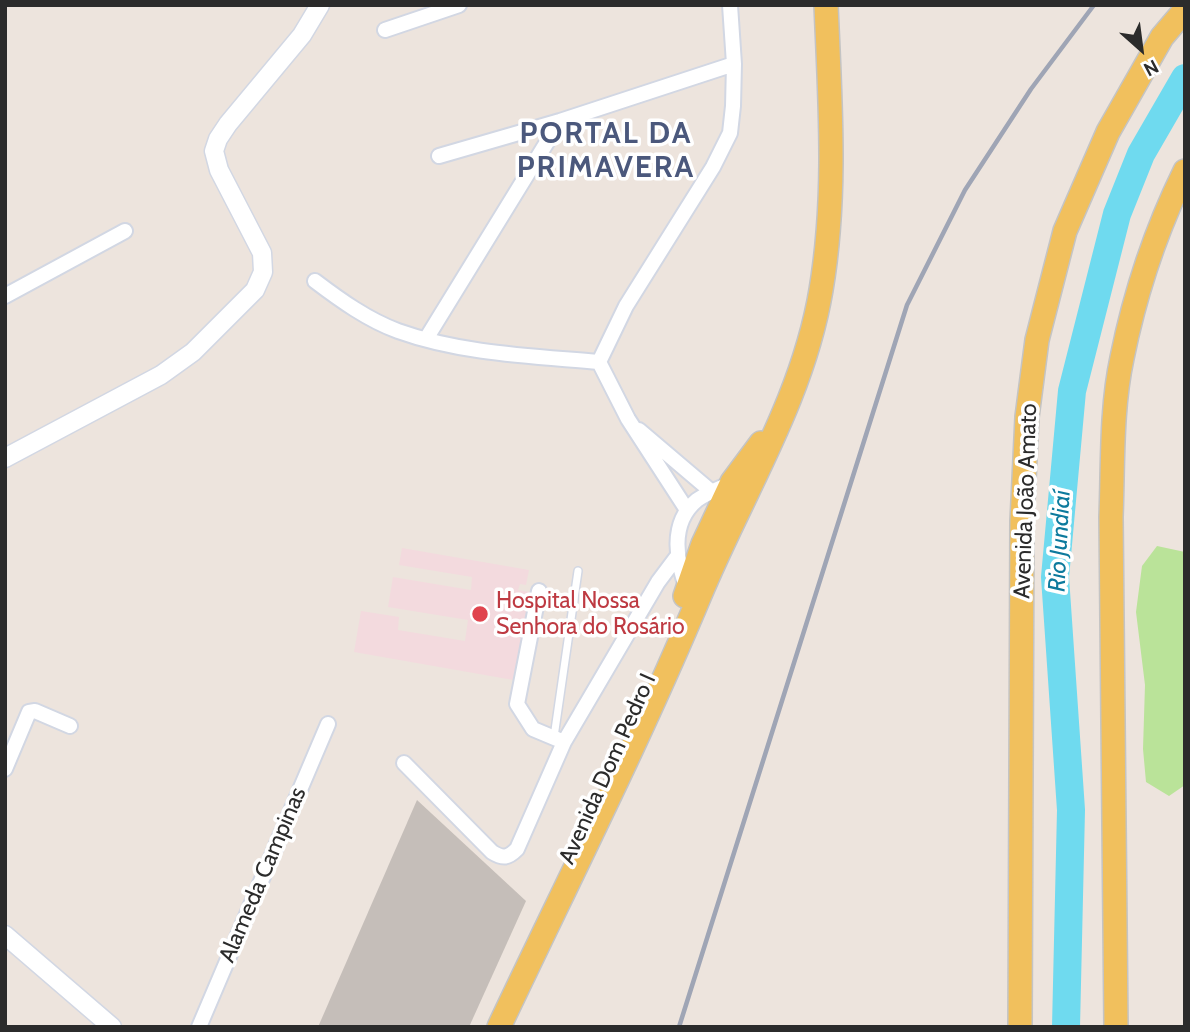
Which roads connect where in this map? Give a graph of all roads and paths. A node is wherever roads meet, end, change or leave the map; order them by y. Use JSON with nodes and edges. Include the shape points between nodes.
{"nodes":[{"id":1,"x":320,"y":5,"type":"edge"},
{"id":2,"x":459,"y":5,"type":"edge"},
{"id":3,"x":730,"y":5,"type":"edge"},
{"id":4,"x":826,"y":5,"type":"edge"},
{"id":5,"x":1185,"y":10,"type":"edge"},
{"id":6,"x":384,"y":30,"type":"dead end"},
{"id":7,"x":734,"y":64,"type":"junction"},
{"id":8,"x":559,"y":121,"type":"junction"},
{"id":9,"x":439,"y":156,"type":"dead end"},
{"id":10,"x":1185,"y":171,"type":"edge"},
{"id":11,"x":125,"y":231,"type":"dead end"},
{"id":12,"x":315,"y":281,"type":"dead end"},
{"id":13,"x":5,"y":296,"type":"edge"},
{"id":14,"x":426,"y":339,"type":"junction"},
{"id":15,"x":599,"y":362,"type":"junction"},
{"id":16,"x":787,"y":402,"type":"junction"},
{"id":17,"x":628,"y":419,"type":"junction"},
{"id":18,"x":5,"y":458,"type":"edge"},
{"id":19,"x":762,"y":464,"type":"junction"},
{"id":20,"x":722,"y":487,"type":"junction"},
{"id":21,"x":687,"y":510,"type":"junction"},
{"id":22,"x":677,"y":558,"type":"junction"},
{"id":23,"x":578,"y":571,"type":"dead end"},
{"id":24,"x":539,"y":591,"type":"dead end"},
{"id":25,"x":692,"y":598,"type":"junction"},
{"id":26,"x":328,"y":723,"type":"dead end"},
{"id":27,"x":69,"y":726,"type":"dead end"},
{"id":28,"x":559,"y":741,"type":"junction"},
{"id":29,"x":404,"y":763,"type":"dead end"},
{"id":30,"x":5,"y":768,"type":"edge"},
{"id":31,"x":5,"y":935,"type":"edge"},
{"id":32,"x":112,"y":1027,"type":"edge"},
{"id":33,"x":199,"y":1027,"type":"edge"},
{"id":34,"x":489,"y":1027,"type":"edge"},
{"id":35,"x":499,"y":1027,"type":"edge"},
{"id":36,"x":1020,"y":1027,"type":"edge"},
{"id":37,"x":1116,"y":1027,"type":"edge"}],
"edges":[{"from":1,"to":18,"type":"street","via":[[302,35],[228,124],[215,150],[219,170],[262,253],[263,272],[255,290],[193,352],[161,375]]},
{"from":2,"to":6,"type":"street"},
{"from":3,"to":7,"type":"street"},
{"from":4,"to":16,"type":"main road","name":"Avenida Dom Pedro I","via":[[831,205],[821,291]]},
{"from":5,"to":36,"type":"main road","name":"Avenida João Amato","via":[[1162,37],[1108,132],[1066,231],[1037,340],[1027,417],[1023,521]]},
{"from":7,"to":8,"type":"street"},
{"from":7,"to":15,"type":"street","via":[[730,132],[626,306]]},
{"from":8,"to":9,"type":"street"},
{"from":8,"to":14,"type":"street"},
{"from":10,"to":37,"type":"main road","via":[[1165,212],[1141,283],[1121,359],[1114,434]]},
{"from":11,"to":13,"type":"street"},
{"from":12,"to":14,"type":"street","via":[[396,330]]},
{"from":14,"to":15,"type":"street","via":[[470,350]]},
{"from":15,"to":17,"type":"street"},
{"from":16,"to":19,"type":"main road","name":"Avenida Dom Pedro I"},
{"from":16,"to":20,"type":"main road","name":"Avenida Dom Pedro I"},
{"from":17,"to":20,"type":"street"},
{"from":17,"to":21,"type":"street"},
{"from":19,"to":20,"type":"street"},
{"from":19,"to":25,"type":"main road","name":"Avenida Dom Pedro I"},
{"from":20,"to":21,"type":"street"},
{"from":20,"to":25,"type":"main road","name":"Avenida Dom Pedro I"},
{"from":21,"to":22,"type":"street","via":[[677,538]]},
{"from":22,"to":25,"type":"street"},
{"from":22,"to":28,"type":"street"},
{"from":23,"to":28,"type":"lane"},
{"from":24,"to":28,"type":"street","via":[[517,704],[533,729]]},
{"from":25,"to":34,"type":"main road","name":"Avenida Dom Pedro I"},
{"from":25,"to":35,"type":"main road","name":"Avenida Dom Pedro I","via":[[610,795]]},
{"from":26,"to":33,"type":"street","name":"Alameda Campinas"},
{"from":27,"to":30,"type":"street","via":[[29,712]]},
{"from":28,"to":29,"type":"street","via":[[517,849],[506,858],[492,852]]},
{"from":31,"to":32,"type":"street"}]}
